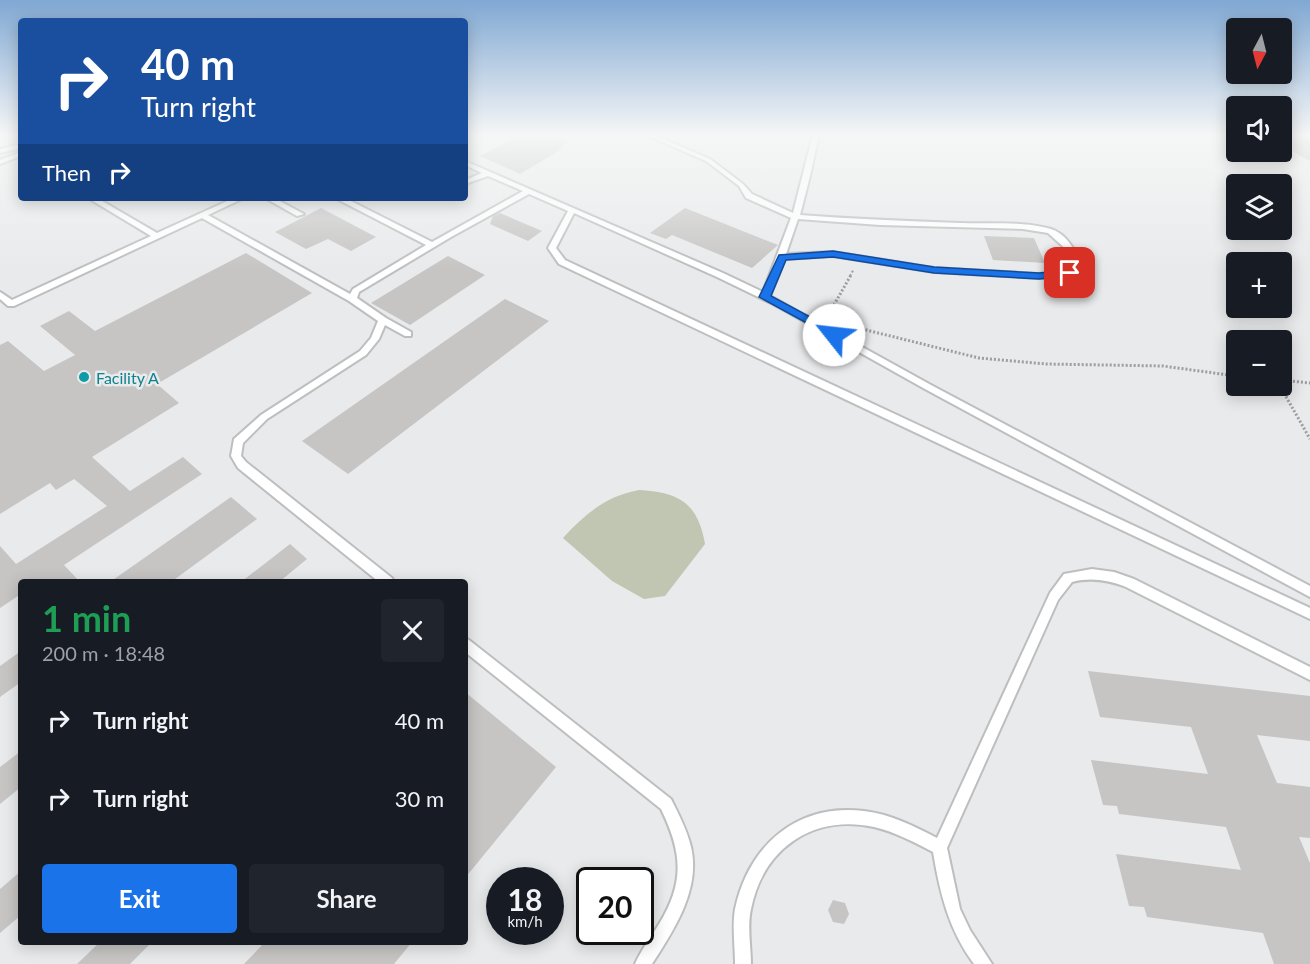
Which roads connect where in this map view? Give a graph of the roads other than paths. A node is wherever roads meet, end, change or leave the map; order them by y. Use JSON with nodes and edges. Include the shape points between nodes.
{"nodes":[{"id":1,"x":503,"y":179,"type":"edge"},
{"id":2,"x":733,"y":179,"type":"edge"},
{"id":3,"x":808,"y":179,"type":"edge"},
{"id":4,"x":528,"y":190,"type":"junction"},
{"id":5,"x":97,"y":201,"type":"edge"},
{"id":6,"x":233,"y":201,"type":"edge"},
{"id":7,"x":275,"y":201,"type":"edge"},
{"id":8,"x":345,"y":201,"type":"edge"},
{"id":9,"x":572,"y":210,"type":"junction"},
{"id":10,"x":300,"y":214,"type":"dead end"},
{"id":11,"x":202,"y":215,"type":"junction"},
{"id":12,"x":795,"y":217,"type":"junction"},
{"id":13,"x":156,"y":236,"type":"junction"},
{"id":14,"x":432,"y":244,"type":"junction"},
{"id":15,"x":782,"y":257,"type":"junction"},
{"id":16,"x":0,"y":295,"type":"edge"},
{"id":17,"x":765,"y":297,"type":"junction"},
{"id":18,"x":352,"y":299,"type":"junction"},
{"id":19,"x":383,"y":320,"type":"junction"},
{"id":20,"x":408,"y":334,"type":"dead end"},
{"id":21,"x":384,"y":579,"type":"edge"},
{"id":22,"x":1310,"y":592,"type":"edge"},
{"id":23,"x":1310,"y":614,"type":"edge"},
{"id":24,"x":468,"y":646,"type":"edge"},
{"id":25,"x":1310,"y":674,"type":"edge"},
{"id":26,"x":940,"y":848,"type":"junction"},
{"id":27,"x":644,"y":964,"type":"edge"},
{"id":28,"x":743,"y":964,"type":"edge"},
{"id":29,"x":984,"y":964,"type":"edge"}],
"edges":[{"from":1,"to":4,"type":"lane"},
{"from":2,"to":12,"type":"lane","via":[[749,196]]},
{"from":3,"to":12,"type":"lane"},
{"from":4,"to":9,"type":"lane"},
{"from":4,"to":14,"type":"lane"},
{"from":5,"to":13,"type":"lane"},
{"from":6,"to":11,"type":"lane"},
{"from":7,"to":10,"type":"lane"},
{"from":8,"to":14,"type":"lane"},
{"from":9,"to":17,"type":"lane"},
{"from":9,"to":23,"type":"lane","via":[[552,248],[562,262]]},
{"from":11,"to":13,"type":"lane"},
{"from":11,"to":18,"type":"lane"},
{"from":12,"to":15,"type":"lane"},
{"from":12,"to":15,"type":"lane","via":[[1023,226],[1050,231],[1066,245],[1079,266],[1070,273],[1039,276],[934,270],[833,254]]},
{"from":13,"to":16,"type":"lane","via":[[11,304]]},
{"from":14,"to":18,"type":"lane","via":[[356,291]]},
{"from":15,"to":17,"type":"lane"},
{"from":17,"to":22,"type":"lane"},
{"from":18,"to":19,"type":"lane"},
{"from":19,"to":20,"type":"lane"},
{"from":19,"to":21,"type":"lane","via":[[375,339],[363,353],[247,431],[238,442],[236,456],[254,475]]},
{"from":24,"to":27,"type":"lane","via":[[666,804],[675,820],[684,843],[684,892]]},
{"from":25,"to":26,"type":"lane","via":[[1121,579],[1095,573],[1068,578],[1054,597]]},
{"from":26,"to":28,"type":"lane","via":[[890,824],[864,818],[809,824],[783,837],[765,854],[750,881],[742,911]]},
{"from":26,"to":29,"type":"lane","via":[[957,924]]}]}
